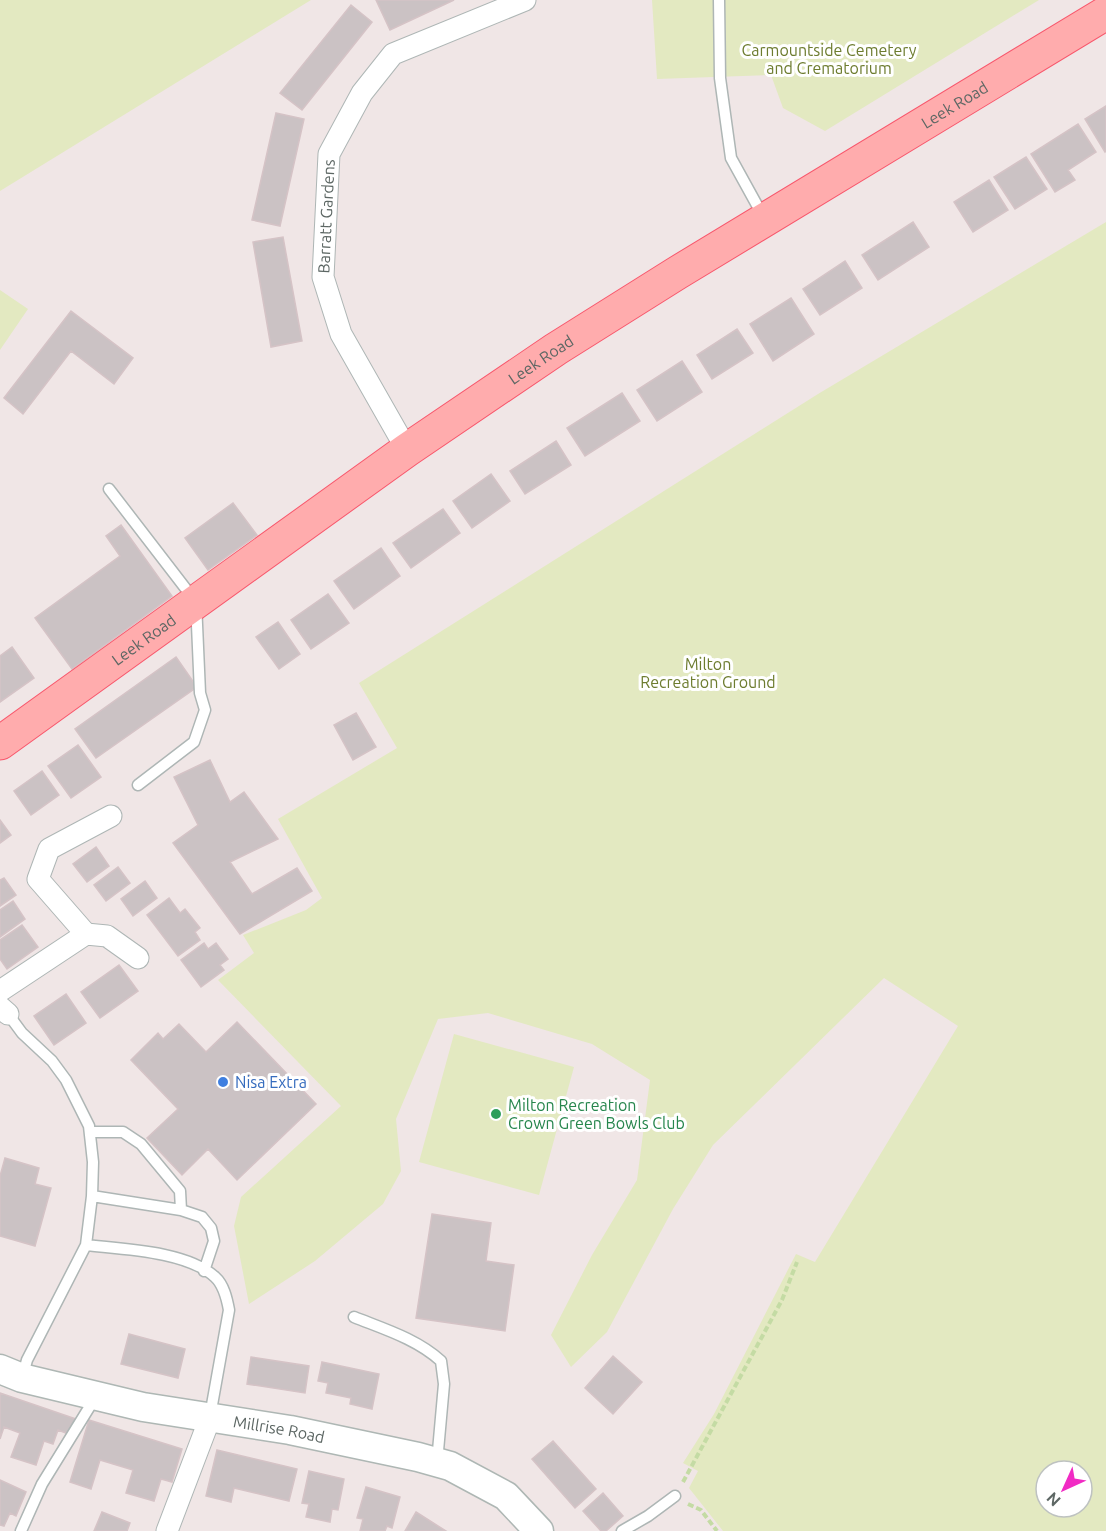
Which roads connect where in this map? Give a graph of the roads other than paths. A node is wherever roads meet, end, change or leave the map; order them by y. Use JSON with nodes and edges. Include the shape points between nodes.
{"nodes":[{"id":1,"x":525,"y":0,"type":"edge"},
{"id":2,"x":719,"y":0,"type":"edge"},
{"id":3,"x":1106,"y":13,"type":"edge"},
{"id":4,"x":765,"y":219,"type":"junction"},
{"id":5,"x":407,"y":450,"type":"junction"},
{"id":6,"x":109,"y":489,"type":"dead end"},
{"id":7,"x":195,"y":602,"type":"junction"},
{"id":8,"x":0,"y":743,"type":"edge"},
{"id":9,"x":138,"y":785,"type":"dead end"},
{"id":10,"x":111,"y":816,"type":"dead end"},
{"id":11,"x":86,"y":934,"type":"junction"},
{"id":12,"x":138,"y":958,"type":"dead end"},
{"id":13,"x":0,"y":991,"type":"edge"},
{"id":14,"x":4,"y":1011,"type":"edge"},
{"id":15,"x":90,"y":1132,"type":"junction"},
{"id":16,"x":92,"y":1196,"type":"junction"},
{"id":17,"x":181,"y":1210,"type":"junction"},
{"id":18,"x":86,"y":1245,"type":"junction"},
{"id":19,"x":204,"y":1270,"type":"junction"},
{"id":20,"x":354,"y":1317,"type":"dead end"},
{"id":21,"x":11,"y":1374,"type":"edge"},
{"id":22,"x":96,"y":1396,"type":"junction"},
{"id":23,"x":210,"y":1418,"type":"junction"},
{"id":24,"x":437,"y":1462,"type":"junction"},
{"id":25,"x":675,"y":1496,"type":"road end"},
{"id":26,"x":21,"y":1531,"type":"edge"},
{"id":27,"x":167,"y":1531,"type":"edge"},
{"id":28,"x":539,"y":1531,"type":"edge"},
{"id":29,"x":622,"y":1531,"type":"edge"}],
"edges":[{"from":1,"to":5,"type":"street","name":"Barratt Gardens","via":[[393,54],[362,93],[329,154],[323,277],[341,334]]},
{"from":2,"to":4,"type":"lane","via":[[720,78],[731,158]]},
{"from":3,"to":4,"type":"main road","name":"Leek Road"},
{"from":4,"to":5,"type":"main road","name":"Leek Road","via":[[556,349]]},
{"from":5,"to":7,"type":"main road","name":"Leek Road"},
{"from":6,"to":7,"type":"lane"},
{"from":7,"to":8,"type":"main road","name":"Leek Road"},
{"from":7,"to":9,"type":"lane","via":[[200,693],[205,710],[194,742]]},
{"from":10,"to":11,"type":"street","via":[[49,849],[38,879]]},
{"from":11,"to":12,"type":"street","via":[[107,936]]},
{"from":11,"to":13,"type":"street"},
{"from":14,"to":15,"type":"lane","via":[[66,1080]]},
{"from":15,"to":16,"type":"lane"},
{"from":15,"to":17,"type":"lane","via":[[123,1132],[141,1144],[180,1191]]},
{"from":16,"to":17,"type":"lane"},
{"from":16,"to":18,"type":"lane"},
{"from":17,"to":19,"type":"lane","via":[[202,1217],[211,1228],[214,1241]]},
{"from":18,"to":19,"type":"lane","via":[[185,1260]]},
{"from":18,"to":21,"type":"lane","via":[[27,1360]]},
{"from":19,"to":23,"type":"lane","via":[[215,1277],[226,1294],[229,1310]]},
{"from":20,"to":24,"type":"lane","via":[[429,1350],[441,1361],[444,1384]]},
{"from":21,"to":22,"type":"street","name":"Millrise Road"},
{"from":22,"to":23,"type":"street","name":"Millrise Road"},
{"from":22,"to":26,"type":"lane","via":[[42,1484]]},
{"from":23,"to":24,"type":"street","name":"Millrise Road","via":[[290,1430]]},
{"from":23,"to":27,"type":"street"},
{"from":24,"to":28,"type":"street","name":"Millrise Road","via":[[506,1496]]},
{"from":25,"to":29,"type":"lane"}]}
